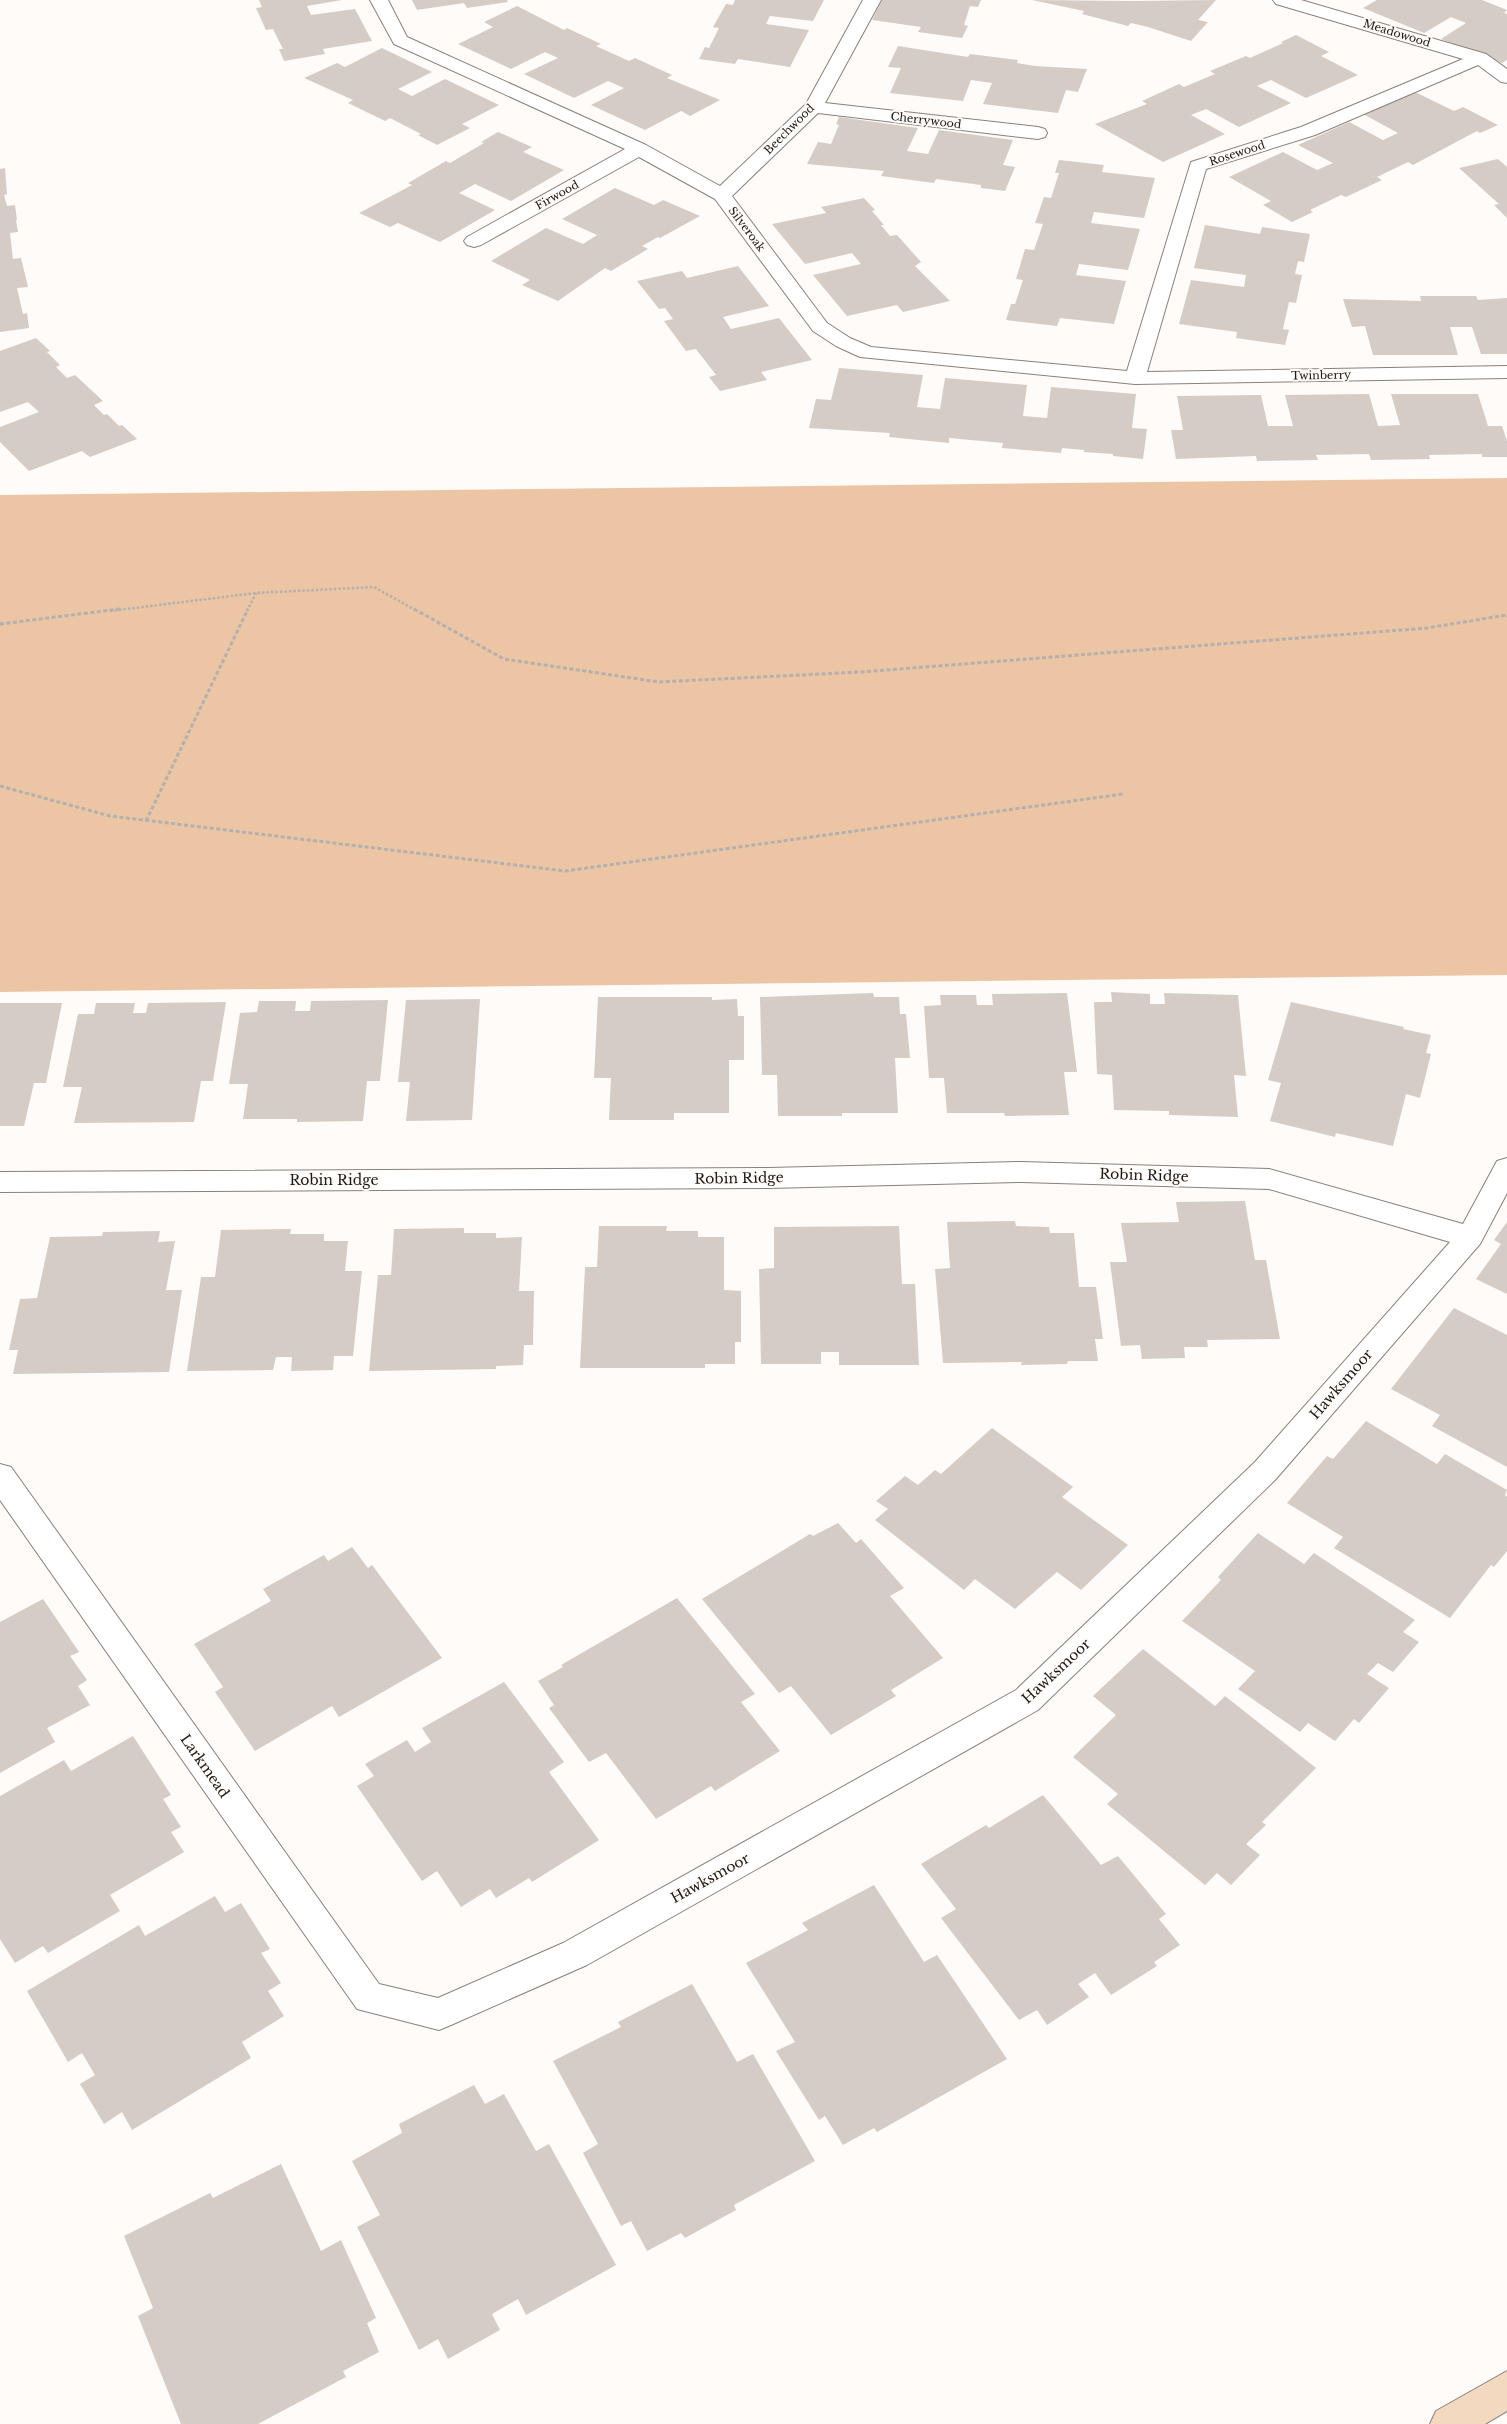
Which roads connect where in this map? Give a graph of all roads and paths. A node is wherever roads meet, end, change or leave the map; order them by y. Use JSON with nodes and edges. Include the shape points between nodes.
{"nodes":[{"id":1,"x":379,"y":0,"type":"edge"},
{"id":2,"x":872,"y":0,"type":"edge"},
{"id":3,"x":1282,"y":0,"type":"edge"},
{"id":4,"x":1480,"y":58,"type":"junction"},
{"id":5,"x":1507,"y":78,"type":"edge"},
{"id":6,"x":814,"y":107,"type":"junction"},
{"id":7,"x":1038,"y":133,"type":"dead end"},
{"id":8,"x":640,"y":149,"type":"junction"},
{"id":9,"x":722,"y":195,"type":"junction"},
{"id":10,"x":474,"y":241,"type":"dead end"},
{"id":11,"x":1507,"y":372,"type":"edge"},
{"id":12,"x":1134,"y":378,"type":"junction"},
{"id":13,"x":256,"y":593,"type":"junction"},
{"id":14,"x":1507,"y":615,"type":"edge"},
{"id":15,"x":0,"y":624,"type":"edge"},
{"id":16,"x":0,"y":786,"type":"edge"},
{"id":17,"x":1123,"y":794,"type":"dead end"},
{"id":18,"x":146,"y":821,"type":"junction"},
{"id":19,"x":1507,"y":1168,"type":"edge"},
{"id":20,"x":0,"y":1182,"type":"edge"},
{"id":21,"x":1470,"y":1237,"type":"junction"},
{"id":22,"x":0,"y":1476,"type":"edge"},
{"id":23,"x":439,"y":2014,"type":"joint"},
{"id":24,"x":1507,"y":2390,"type":"edge"},
{"id":25,"x":1449,"y":2424,"type":"edge"}],
"edges":[{"from":1,"to":8,"type":"street","name":"Silveroak","via":[[400,40]]},
{"from":2,"to":6,"type":"street","name":"Beechwood"},
{"from":3,"to":4,"type":"street","name":"Meadowood"},
{"from":4,"to":5,"type":"street","name":"Meadowood"},
{"from":4,"to":12,"type":"street","name":"Rosewood","via":[[1308,131],[1198,166]]},
{"from":6,"to":7,"type":"street","name":"Cherrywood"},
{"from":6,"to":9,"type":"street","name":"Beechwood"},
{"from":8,"to":9,"type":"street","name":"Silveroak"},
{"from":8,"to":10,"type":"street","name":"Firwood"},
{"from":9,"to":12,"type":"street","name":"Silveroak","via":[[820,327],[867,353]]},
{"from":11,"to":12,"type":"street","name":"Twinberry"},
{"from":13,"to":14,"type":"path","via":[[374,587],[504,660],[659,682],[860,672],[1426,628]]},
{"from":13,"to":15,"type":"path"},
{"from":13,"to":18,"type":"path"},
{"from":16,"to":18,"type":"path","via":[[110,816]]},
{"from":17,"to":18,"type":"path","via":[[565,871]]},
{"from":19,"to":21,"type":"street","name":"Hawksmoor"},
{"from":20,"to":21,"type":"street","name":"Robin Ridge","via":[[758,1178],[1021,1172],[1269,1179]]},
{"from":21,"to":23,"type":"street","name":"Hawksmoor","via":[[1265,1471],[1027,1700],[575,1954]]},
{"from":22,"to":23,"type":"street","name":"Larkmead","via":[[369,1998]]},
{"from":24,"to":25,"type":"main road"}]}
